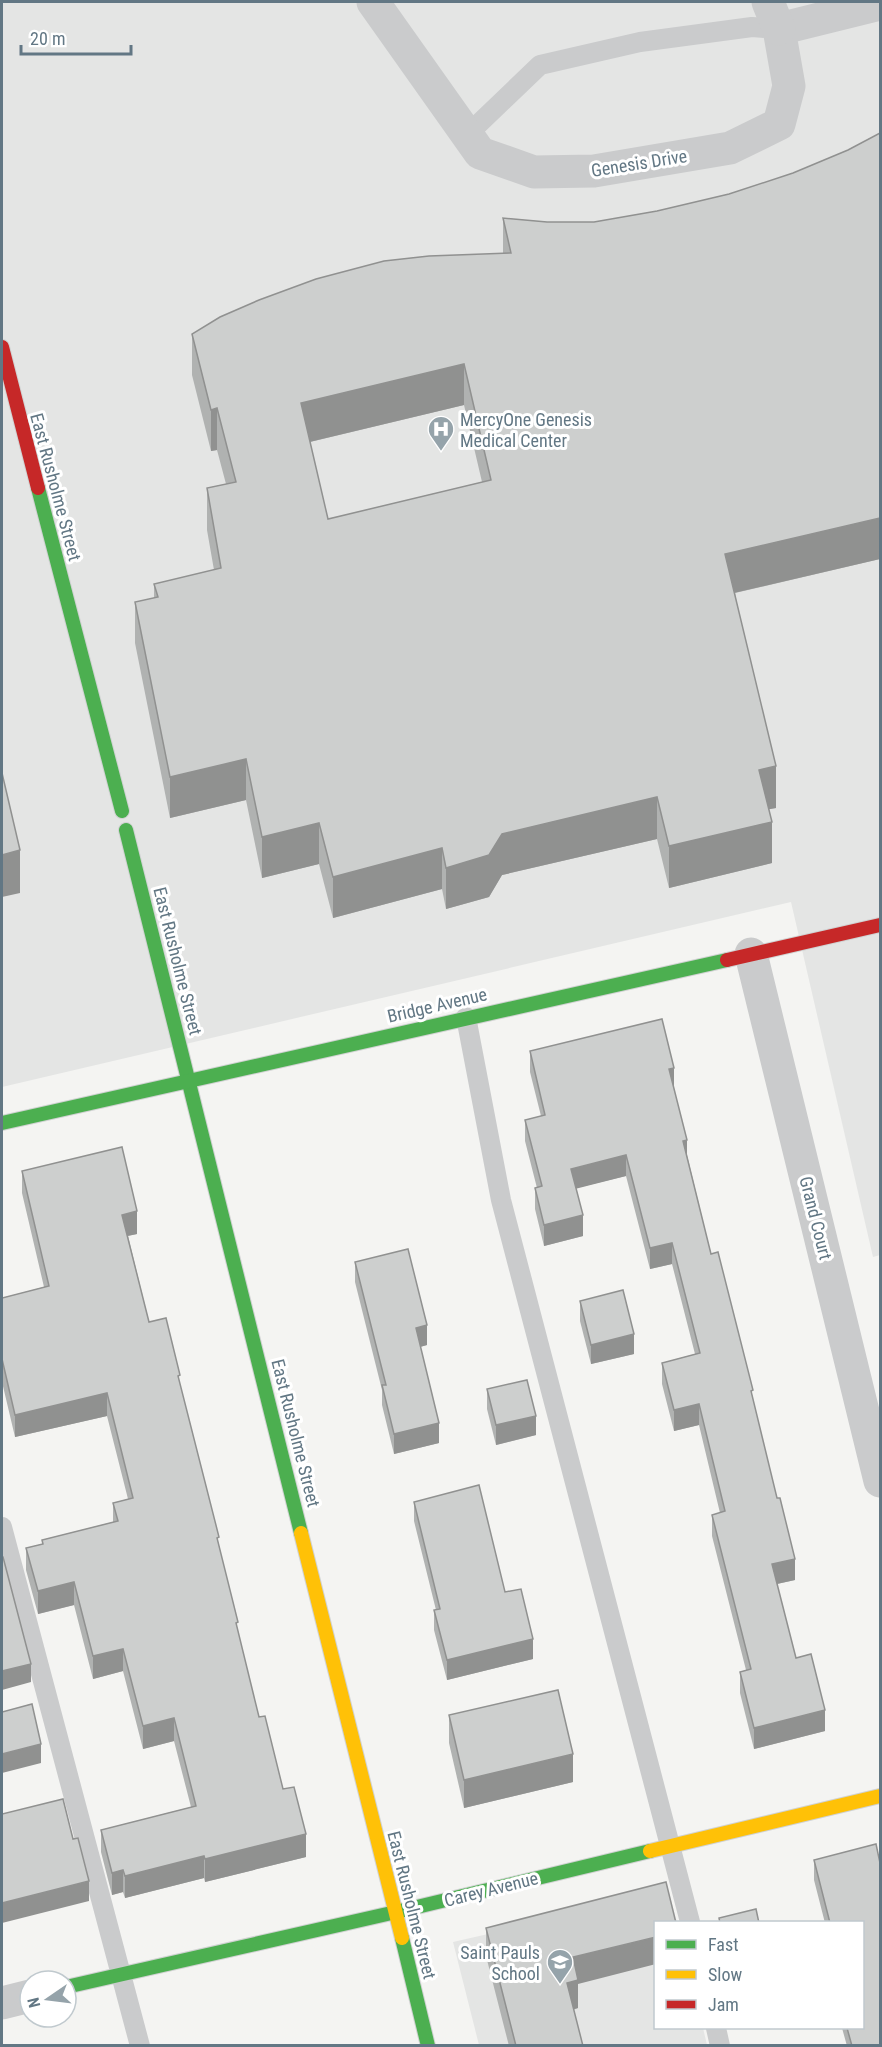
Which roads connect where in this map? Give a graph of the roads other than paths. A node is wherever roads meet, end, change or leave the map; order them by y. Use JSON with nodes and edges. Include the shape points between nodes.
{"nodes":[{"id":1,"x":373,"y":2,"type":"edge"},
{"id":2,"x":880,"y":4,"type":"edge"},
{"id":3,"x":774,"y":15,"type":"edge"},
{"id":4,"x":467,"y":135,"type":"junction"},
{"id":5,"x":3,"y":358,"type":"edge"},
{"id":6,"x":122,"y":811,"type":"dead end"},
{"id":7,"x":126,"y":830,"type":"dead end"},
{"id":8,"x":880,"y":925,"type":"edge"},
{"id":9,"x":751,"y":954,"type":"junction"},
{"id":10,"x":466,"y":1017,"type":"junction"},
{"id":11,"x":189,"y":1079,"type":"junction"},
{"id":12,"x":2,"y":1123,"type":"edge"},
{"id":13,"x":880,"y":1481,"type":"edge"},
{"id":14,"x":2,"y":1527,"type":"edge"},
{"id":15,"x":880,"y":1796,"type":"edge"},
{"id":16,"x":670,"y":1846,"type":"junction"},
{"id":17,"x":396,"y":1912,"type":"junction"},
{"id":18,"x":689,"y":1921,"type":"edge"},
{"id":19,"x":121,"y":1974,"type":"junction"},
{"id":20,"x":78,"y":1984,"type":"edge"},
{"id":21,"x":18,"y":1999,"type":"edge"},
{"id":22,"x":2,"y":2003,"type":"edge"},
{"id":23,"x":716,"y":2029,"type":"edge"},
{"id":24,"x":140,"y":2046,"type":"edge"},
{"id":25,"x":428,"y":2046,"type":"edge"},
{"id":26,"x":720,"y":2046,"type":"edge"}],
"edges":[{"from":1,"to":4,"type":"street","name":"Genesis Drive"},
{"from":2,"to":3,"type":"street"},
{"from":3,"to":4,"type":"lane","via":[[752,27],[640,42],[540,65]]},
{"from":3,"to":4,"type":"street","name":"Genesis Drive","via":[[789,86],[779,124],[730,148],[594,171],[534,172],[480,153]]},
{"from":5,"to":6,"type":"street","name":"East Rusholme Street"},
{"from":7,"to":11,"type":"street","name":"East Rusholme Street"},
{"from":8,"to":9,"type":"street","name":"Bridge Avenue"},
{"from":9,"to":10,"type":"street","name":"Bridge Avenue"},
{"from":9,"to":13,"type":"street","name":"Grand Court"},
{"from":10,"to":11,"type":"street","name":"Bridge Avenue"},
{"from":10,"to":16,"type":"lane","via":[[501,1200]]},
{"from":11,"to":12,"type":"street","name":"Bridge Avenue"},
{"from":11,"to":17,"type":"street","name":"East Rusholme Street"},
{"from":14,"to":19,"type":"lane","via":[[41,1704]]},
{"from":15,"to":16,"type":"street","name":"Carey Avenue"},
{"from":16,"to":17,"type":"street","name":"Carey Avenue"},
{"from":16,"to":18,"type":"lane"},
{"from":17,"to":19,"type":"street","name":"Carey Avenue"},
{"from":17,"to":25,"type":"street","name":"East Rusholme Street"},
{"from":19,"to":20,"type":"street","name":"Carey Avenue"},
{"from":19,"to":24,"type":"lane"},
{"from":21,"to":22,"type":"street"},
{"from":23,"to":26,"type":"lane"}]}
